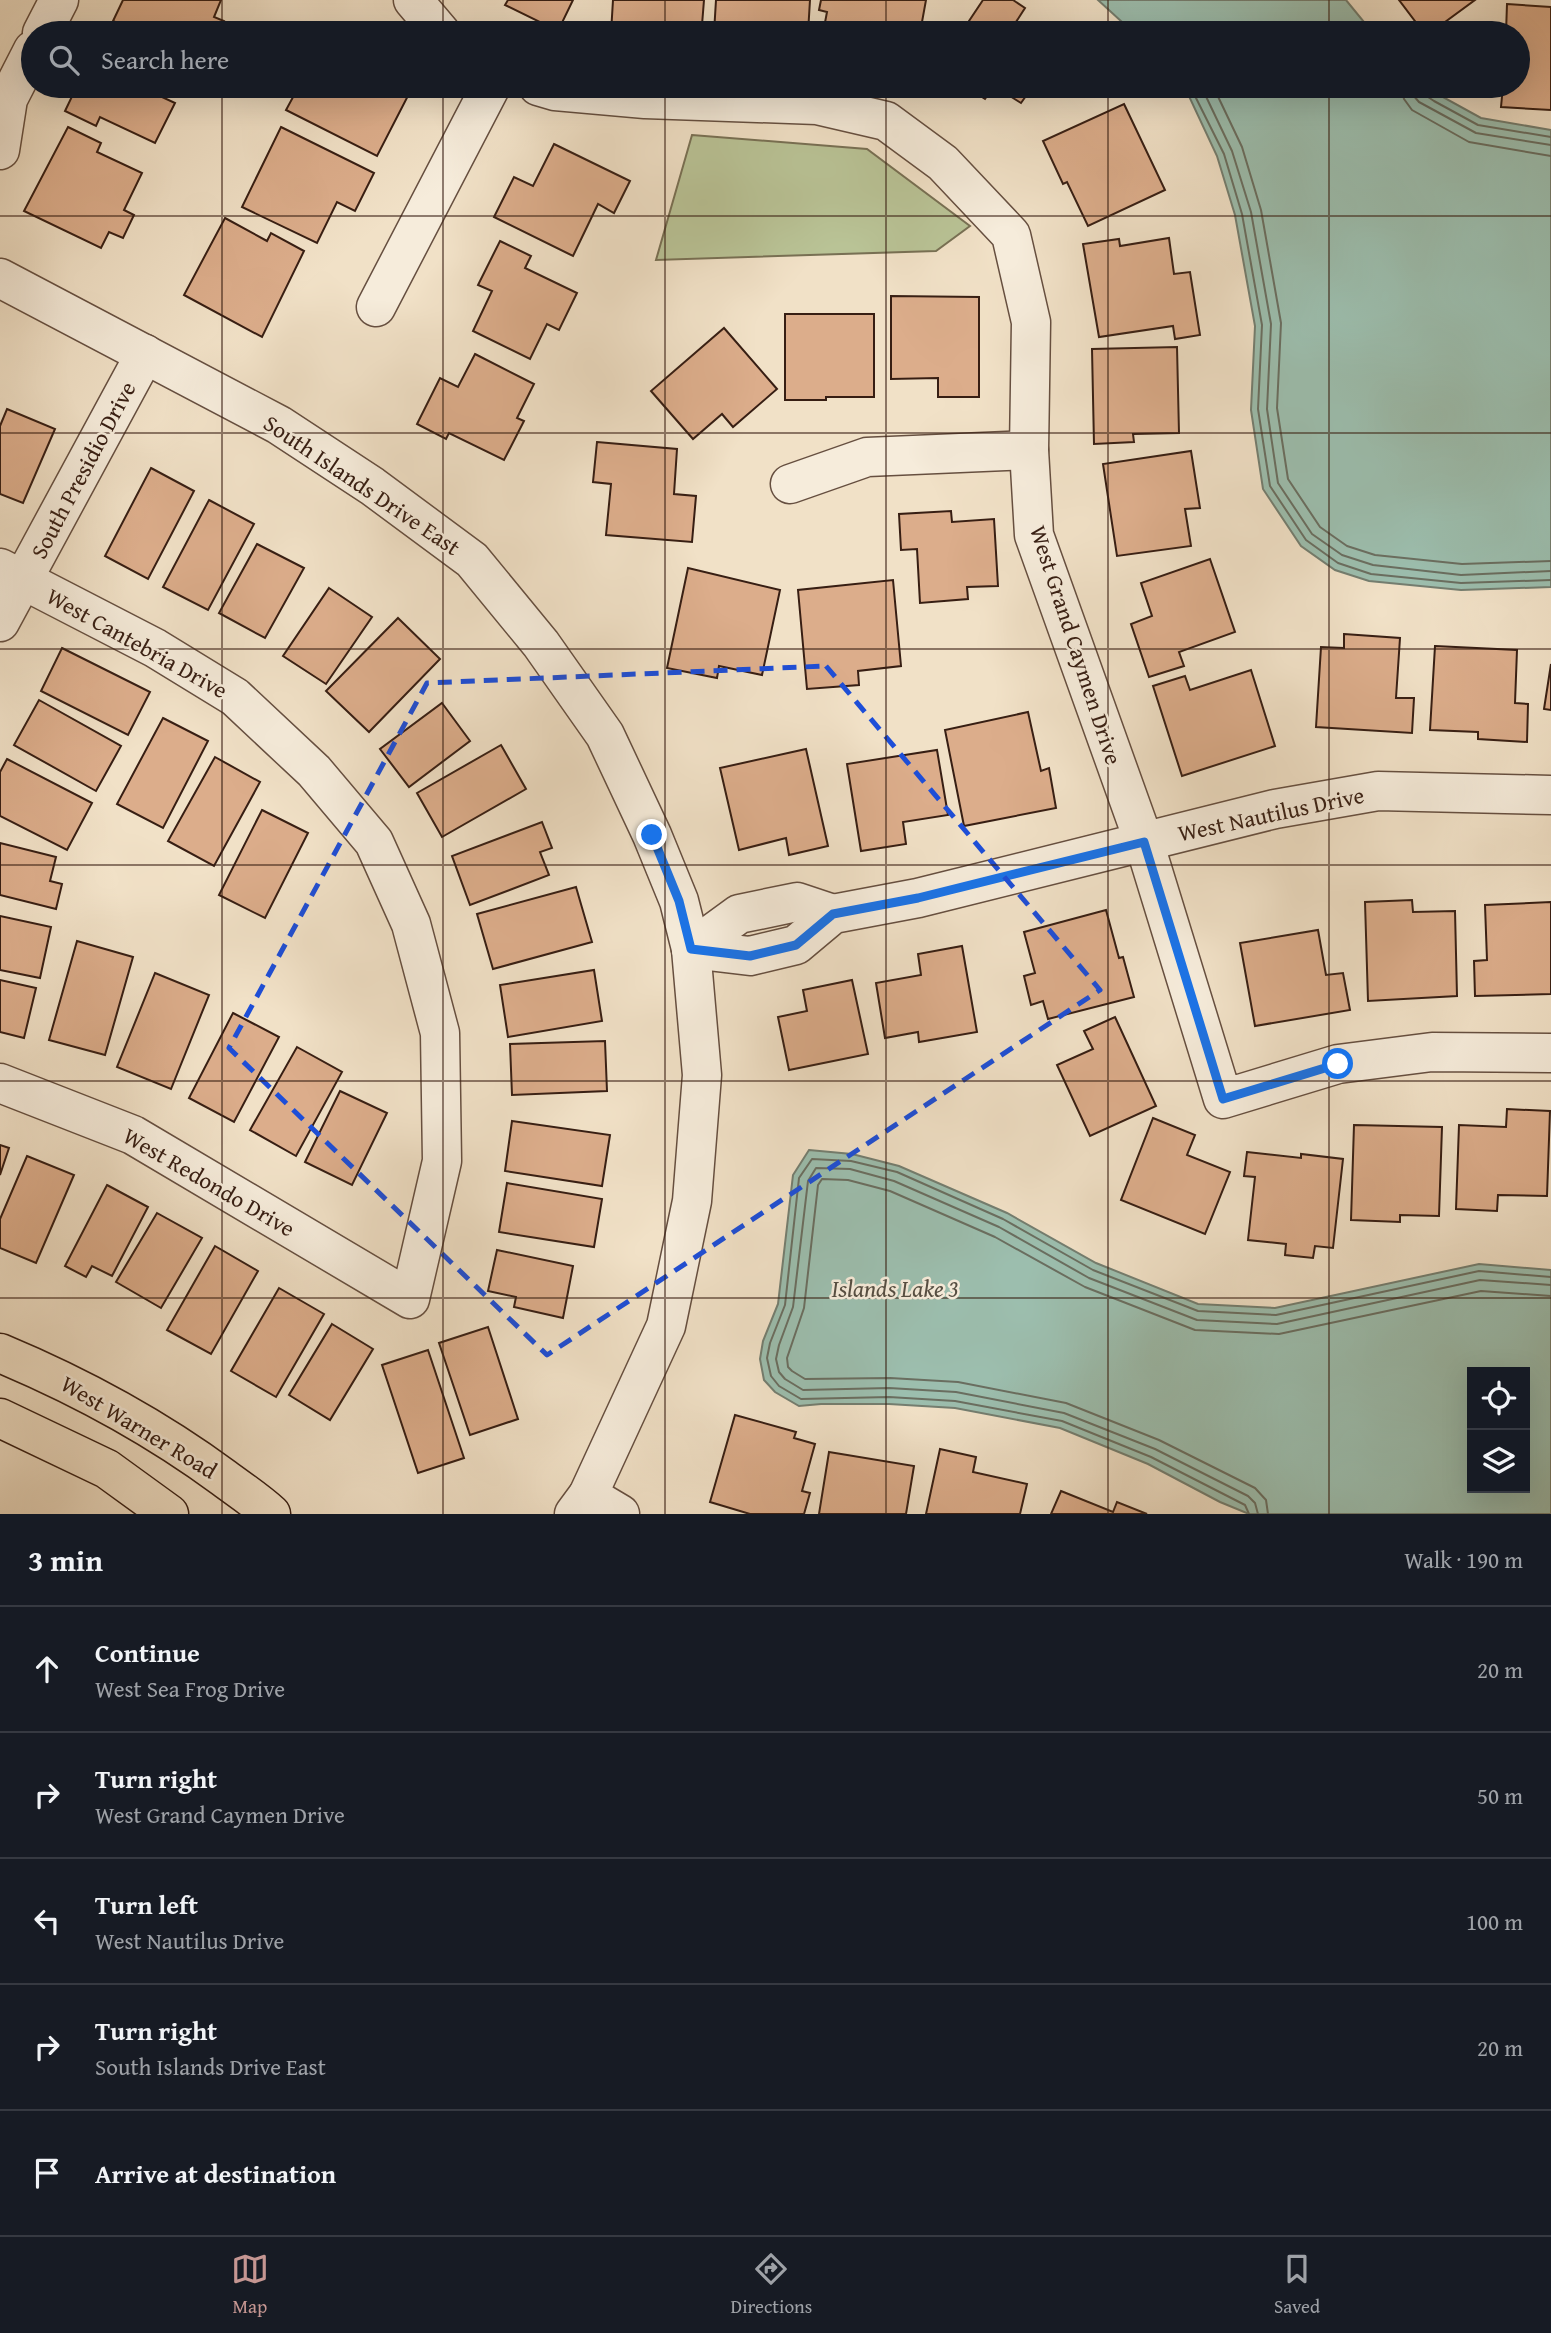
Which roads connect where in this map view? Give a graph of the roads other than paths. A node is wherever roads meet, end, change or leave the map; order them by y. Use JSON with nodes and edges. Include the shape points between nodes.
{"nodes":[{"id":1,"x":59,"y":0,"type":"edge"},
{"id":2,"x":413,"y":0,"type":"edge"},
{"id":3,"x":48,"y":21,"type":"edge"},
{"id":4,"x":431,"y":21,"type":"edge"},
{"id":5,"x":21,"y":71,"type":"edge"},
{"id":6,"x":485,"y":98,"type":"edge"},
{"id":7,"x":634,"y":98,"type":"edge"},
{"id":8,"x":4,"y":101,"type":"edge"},
{"id":9,"x":0,"y":150,"type":"edge"},
{"id":10,"x":0,"y":278,"type":"edge"},
{"id":11,"x":376,"y":307,"type":"dead end"},
{"id":12,"x":145,"y":354,"type":"junction"},
{"id":13,"x":1029,"y":450,"type":"junction"},
{"id":14,"x":790,"y":484,"type":"dead end"},
{"id":15,"x":11,"y":574,"type":"edge"},
{"id":16,"x":0,"y":622,"type":"edge"},
{"id":17,"x":1551,"y":795,"type":"edge"},
{"id":18,"x":1144,"y":842,"type":"junction"},
{"id":19,"x":691,"y":949,"type":"junction"},
{"id":20,"x":1551,"y":1053,"type":"edge"},
{"id":21,"x":0,"y":1083,"type":"edge"},
{"id":22,"x":410,"y":1300,"type":"joint"},
{"id":23,"x":0,"y":1353,"type":"edge"},
{"id":24,"x":0,"y":1419,"type":"edge"},
{"id":25,"x":581,"y":1504,"type":"edge"},
{"id":26,"x":169,"y":1514,"type":"edge"},
{"id":27,"x":271,"y":1514,"type":"edge"},
{"id":28,"x":620,"y":1514,"type":"edge"}],
"edges":[{"from":1,"to":3,"type":"street"},
{"from":2,"to":4,"type":"street"},
{"from":5,"to":8,"type":"street"},
{"from":6,"to":11,"type":"street"},
{"from":7,"to":13,"type":"street","name":"West Grand Caymen Drive","via":[[817,105],[886,121],[943,163],[1011,235],[1031,323]]},
{"from":8,"to":9,"type":"street"},
{"from":10,"to":12,"type":"street","name":"South Islands Drive East"},
{"from":12,"to":15,"type":"street","name":"South Presidio Drive"},
{"from":12,"to":19,"type":"street","name":"South Islands Drive East","via":[[279,425],[472,560],[541,644],[605,735],[679,901]]},
{"from":13,"to":14,"type":"street","via":[[867,457]]},
{"from":13,"to":18,"type":"street","name":"West Grand Caymen Drive","via":[[1034,535]]},
{"from":15,"to":16,"type":"street","name":"South Presidio Drive"},
{"from":15,"to":22,"type":"street","name":"West Cantebria Drive","via":[[155,648],[235,697],[314,771],[374,842],[411,924],[440,1033],[442,1161]]},
{"from":17,"to":18,"type":"street","name":"West Nautilus Drive","via":[[1378,791],[1275,809]]},
{"from":18,"to":19,"type":"street","name":"West Nautilus Drive","via":[[918,898],[833,914],[797,902],[740,914]]},
{"from":18,"to":20,"type":"street","name":"West Grand Caymen Drive","via":[[1223,1099],[1338,1064],[1432,1052]]},
{"from":19,"to":25,"type":"street","name":"South Islands Drive East","via":[[702,1075],[692,1201],[666,1326]]},
{"from":21,"to":22,"type":"street","name":"West Redondo Drive","via":[[134,1135]]},
{"from":23,"to":27,"type":"main road","name":"West Warner Road","via":[[136,1421],[201,1461]]},
{"from":24,"to":26,"type":"main road","via":[[107,1469]]},
{"from":25,"to":28,"type":"street"}]}
